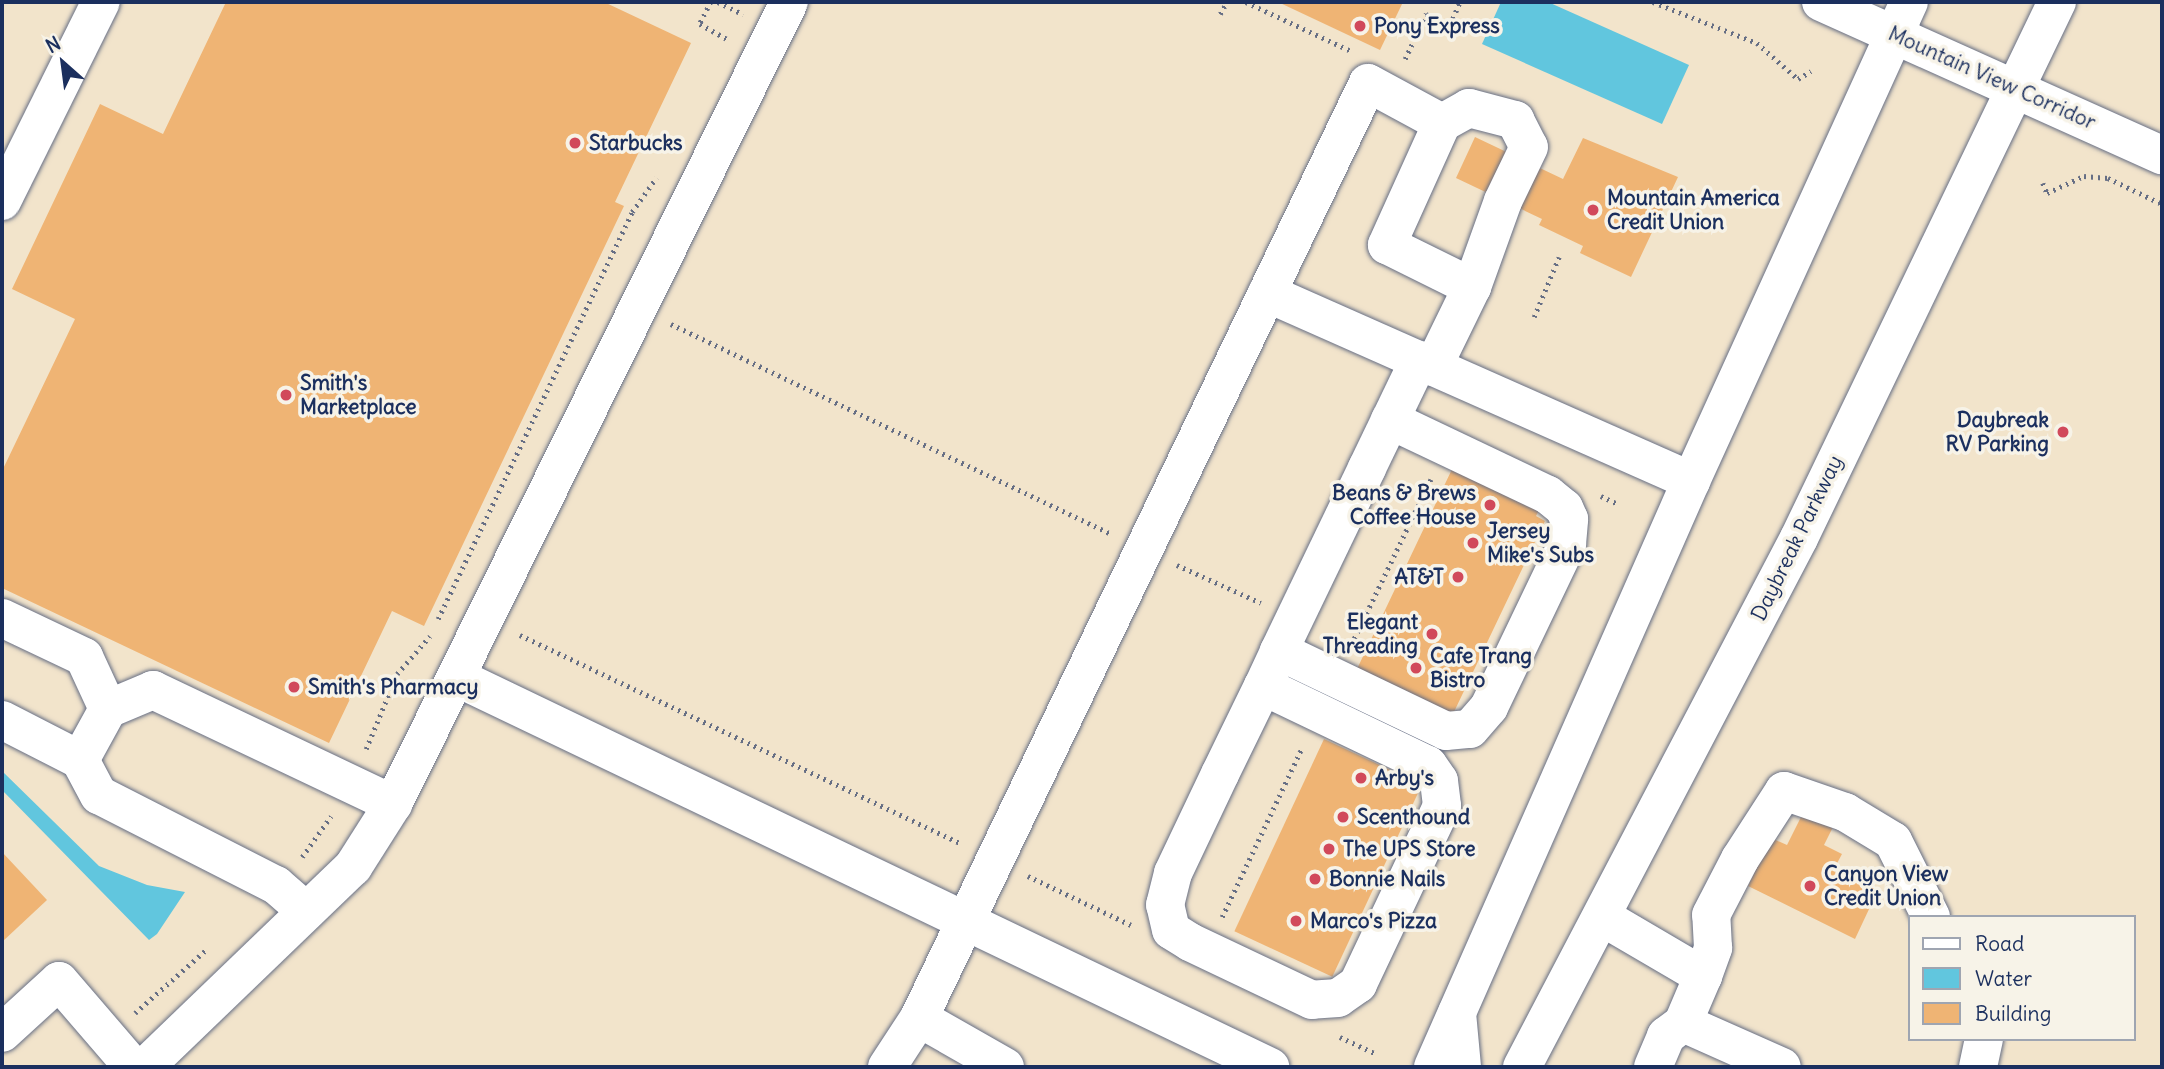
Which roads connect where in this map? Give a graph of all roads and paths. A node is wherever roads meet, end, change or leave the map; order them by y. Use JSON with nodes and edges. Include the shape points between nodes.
{"nodes":[{"id":1,"x":100,"y":2,"type":"edge"},
{"id":2,"x":711,"y":2,"type":"edge"},
{"id":3,"x":789,"y":2,"type":"edge"},
{"id":4,"x":1227,"y":2,"type":"edge"},
{"id":5,"x":1246,"y":2,"type":"edge"},
{"id":6,"x":1460,"y":2,"type":"edge"},
{"id":7,"x":1653,"y":2,"type":"edge"},
{"id":8,"x":1821,"y":2,"type":"edge"},
{"id":9,"x":2057,"y":2,"type":"edge"},
{"id":10,"x":1220,"y":15,"type":"dead end"},
{"id":11,"x":1901,"y":18,"type":"edge"},
{"id":12,"x":733,"y":43,"type":"dead end"},
{"id":13,"x":1360,"y":55,"type":"dead end"},
{"id":14,"x":1404,"y":61,"type":"dead end"},
{"id":15,"x":1811,"y":71,"type":"dead end"},
{"id":16,"x":2015,"y":88,"type":"junction"},
{"id":17,"x":1442,"y":123,"type":"junction"},
{"id":18,"x":2162,"y":155,"type":"edge"},
{"id":19,"x":663,"y":169,"type":"dead end"},
{"id":20,"x":2043,"y":183,"type":"dead end"},
{"id":21,"x":2,"y":201,"type":"edge"},
{"id":22,"x":2162,"y":204,"type":"edge"},
{"id":23,"x":1559,"y":257,"type":"dead end"},
{"id":24,"x":1472,"y":287,"type":"junction"},
{"id":25,"x":1267,"y":293,"type":"junction"},
{"id":26,"x":1534,"y":317,"type":"dead end"},
{"id":27,"x":667,"y":322,"type":"dead end"},
{"id":28,"x":1426,"y":364,"type":"junction"},
{"id":29,"x":1390,"y":421,"type":"junction"},
{"id":30,"x":1436,"y":469,"type":"dead end"},
{"id":31,"x":1691,"y":481,"type":"junction"},
{"id":32,"x":1125,"y":541,"type":"dead end"},
{"id":33,"x":1172,"y":562,"type":"dead end"},
{"id":34,"x":1264,"y":604,"type":"dead end"},
{"id":35,"x":2,"y":618,"type":"edge"},
{"id":36,"x":509,"y":630,"type":"dead end"},
{"id":37,"x":1279,"y":651,"type":"junction"},
{"id":38,"x":1345,"y":658,"type":"dead end"},
{"id":39,"x":456,"y":677,"type":"junction"},
{"id":40,"x":1263,"y":686,"type":"junction"},
{"id":41,"x":108,"y":709,"type":"junction"},
{"id":42,"x":2,"y":720,"type":"edge"},
{"id":43,"x":1303,"y":746,"type":"dead end"},
{"id":44,"x":363,"y":755,"type":"dead end"},
{"id":45,"x":80,"y":760,"type":"junction"},
{"id":46,"x":393,"y":804,"type":"junction"},
{"id":47,"x":337,"y":807,"type":"dead end"},
{"id":48,"x":975,"y":850,"type":"dead end"},
{"id":49,"x":297,"y":864,"type":"dead end"},
{"id":50,"x":306,"y":911,"type":"junction"},
{"id":51,"x":1930,"y":915,"type":"edge"},
{"id":52,"x":1604,"y":918,"type":"junction"},
{"id":53,"x":966,"y":919,"type":"junction"},
{"id":54,"x":1218,"y":925,"type":"dead end"},
{"id":55,"x":218,"y":940,"type":"dead end"},
{"id":56,"x":1708,"y":962,"type":"junction"},
{"id":57,"x":1457,"y":1013,"type":"junction"},
{"id":58,"x":919,"y":1018,"type":"junction"},
{"id":59,"x":128,"y":1020,"type":"dead end"},
{"id":60,"x":1683,"y":1023,"type":"junction"},
{"id":61,"x":2,"y":1032,"type":"edge"},
{"id":62,"x":989,"y":1063,"type":"edge"},
{"id":63,"x":134,"y":1067,"type":"edge"},
{"id":64,"x":145,"y":1067,"type":"edge"},
{"id":65,"x":887,"y":1067,"type":"edge"},
{"id":66,"x":1270,"y":1067,"type":"edge"},
{"id":67,"x":1433,"y":1067,"type":"edge"},
{"id":68,"x":1462,"y":1067,"type":"edge"},
{"id":69,"x":1522,"y":1067,"type":"edge"},
{"id":70,"x":1653,"y":1067,"type":"edge"},
{"id":71,"x":1782,"y":1067,"type":"edge"}],
"edges":[{"from":1,"to":21,"type":"main road"},
{"from":2,"to":12,"type":"path","via":[[700,23]]},
{"from":3,"to":39,"type":"main road"},
{"from":4,"to":10,"type":"path"},
{"from":5,"to":13,"type":"path"},
{"from":6,"to":14,"type":"path","via":[[1450,25],[1426,14]]},
{"from":7,"to":15,"type":"path","via":[[1757,43],[1798,79]]},
{"from":8,"to":11,"type":"main road","name":"Mountain View Corridor"},
{"from":9,"to":16,"type":"main road","name":"Daybreak Parkway"},
{"from":11,"to":16,"type":"main road","name":"Mountain View Corridor"},
{"from":11,"to":31,"type":"main road"},
{"from":16,"to":18,"type":"main road","name":"Mountain View Corridor"},
{"from":16,"to":52,"type":"main road","name":"Daybreak Parkway","via":[[1799,538]]},
{"from":17,"to":24,"type":"main road","via":[[1387,244]]},
{"from":17,"to":24,"type":"main road","via":[[1469,108],[1515,120],[1529,148],[1503,201]]},
{"from":17,"to":25,"type":"main road","via":[[1368,83]]},
{"from":19,"to":44,"type":"path","via":[[632,212],[428,639],[397,674]]},
{"from":20,"to":22,"type":"path","via":[[2047,192],[2084,176],[2108,178]]},
{"from":23,"to":26,"type":"path"},
{"from":24,"to":28,"type":"main road"},
{"from":25,"to":28,"type":"main road"},
{"from":25,"to":53,"type":"main road"},
{"from":27,"to":32,"type":"path"},
{"from":28,"to":29,"type":"main road"},
{"from":28,"to":31,"type":"main road"},
{"from":29,"to":37,"type":"main road"},
{"from":29,"to":37,"type":"main road","via":[[1548,495],[1569,519],[1567,544],[1489,708],[1469,729],[1446,731]]},
{"from":30,"to":38,"type":"path"},
{"from":31,"to":57,"type":"main road"},
{"from":33,"to":34,"type":"path"},
{"from":35,"to":41,"type":"main road","via":[[84,657]]},
{"from":36,"to":48,"type":"path"},
{"from":37,"to":40,"type":"main road"},
{"from":39,"to":46,"type":"main road"},
{"from":39,"to":53,"type":"main road"},
{"from":40,"to":40,"type":"main road","via":[[1173,873],[1165,905],[1171,930],[1312,1000],[1338,998],[1358,984],[1442,806],[1439,781],[1428,765]]},
{"from":41,"to":45,"type":"main road"},
{"from":41,"to":46,"type":"main road","via":[[153,690]]},
{"from":42,"to":45,"type":"main road"},
{"from":43,"to":54,"type":"path"},
{"from":45,"to":50,"type":"main road","via":[[99,795],[276,885]]},
{"from":46,"to":50,"type":"main road","via":[[353,867]]},
{"from":47,"to":49,"type":"path"},
{"from":50,"to":64,"type":"main road"},
{"from":51,"to":56,"type":"main road","via":[[1893,841],[1845,812],[1784,791],[1711,915]]},
{"from":52,"to":56,"type":"main road","via":[[1652,950]]},
{"from":52,"to":69,"type":"main road","name":"Daybreak Parkway"},
{"from":53,"to":58,"type":"main road"},
{"from":53,"to":66,"type":"main road"},
{"from":55,"to":59,"type":"path"},
{"from":56,"to":60,"type":"main road"},
{"from":57,"to":67,"type":"main road"},
{"from":57,"to":68,"type":"main road"},
{"from":58,"to":62,"type":"main road"},
{"from":58,"to":65,"type":"main road"},
{"from":60,"to":70,"type":"main road","via":[[1667,1036]]},
{"from":60,"to":71,"type":"main road"},
{"from":61,"to":63,"type":"main road","via":[[59,981]]}]}
